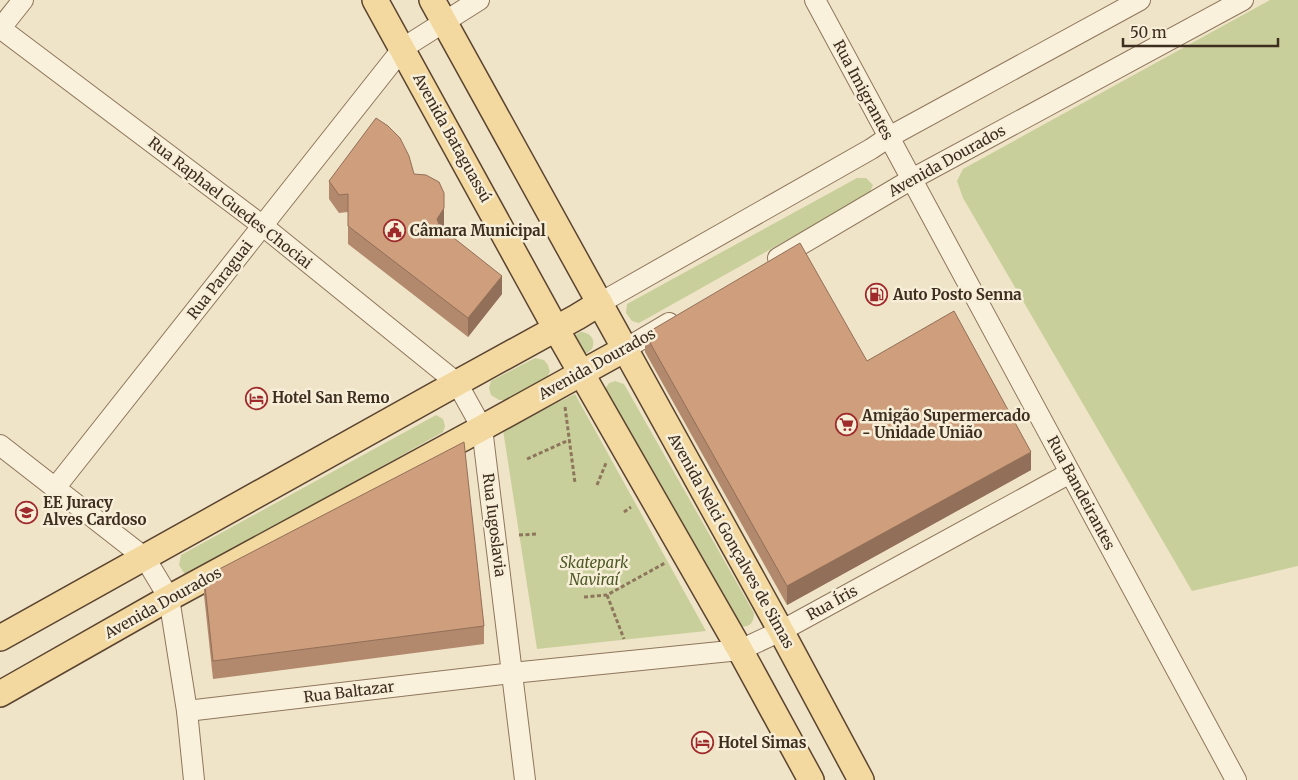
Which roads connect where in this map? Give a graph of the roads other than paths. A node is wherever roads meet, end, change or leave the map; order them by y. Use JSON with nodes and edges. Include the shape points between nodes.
{"nodes":[{"id":1,"x":23,"y":0,"type":"edge"},
{"id":2,"x":376,"y":0,"type":"edge"},
{"id":3,"x":479,"y":0,"type":"edge"},
{"id":4,"x":815,"y":0,"type":"edge"},
{"id":5,"x":1140,"y":0,"type":"edge"},
{"id":6,"x":1243,"y":0,"type":"edge"},
{"id":7,"x":438,"y":10,"type":"edge"},
{"id":8,"x":0,"y":28,"type":"edge"},
{"id":9,"x":403,"y":48,"type":"junction"},
{"id":10,"x":889,"y":137,"type":"junction"},
{"id":11,"x":912,"y":180,"type":"junction"},
{"id":12,"x":263,"y":226,"type":"junction"},
{"id":13,"x":759,"y":269,"type":"edge"},
{"id":14,"x":600,"y":303,"type":"junction"},
{"id":15,"x":684,"y":314,"type":"edge"},
{"id":16,"x":556,"y":329,"type":"junction"},
{"id":17,"x":625,"y":348,"type":"junction"},
{"id":18,"x":580,"y":373,"type":"junction"},
{"id":19,"x":457,"y":383,"type":"junction"},
{"id":20,"x":482,"y":428,"type":"junction"},
{"id":21,"x":0,"y":445,"type":"edge"},
{"id":22,"x":1070,"y":473,"type":"junction"},
{"id":23,"x":55,"y":488,"type":"junction"},
{"id":24,"x":145,"y":558,"type":"junction"},
{"id":25,"x":169,"y":598,"type":"junction"},
{"id":26,"x":781,"y":631,"type":"junction"},
{"id":27,"x":0,"y":638,"type":"edge"},
{"id":28,"x":740,"y":650,"type":"junction"},
{"id":29,"x":512,"y":673,"type":"junction"},
{"id":30,"x":0,"y":694,"type":"edge"},
{"id":31,"x":187,"y":711,"type":"junction"},
{"id":32,"x":1229,"y":778,"type":"edge"},
{"id":33,"x":194,"y":780,"type":"edge"},
{"id":34,"x":525,"y":780,"type":"edge"},
{"id":35,"x":811,"y":780,"type":"edge"},
{"id":36,"x":861,"y":780,"type":"edge"}],
"edges":[{"from":1,"to":8,"type":"street"},
{"from":2,"to":9,"type":"main road","name":"Avenida Bataguassú"},
{"from":3,"to":7,"type":"street","name":"Rua Paraguai"},
{"from":4,"to":10,"type":"street","name":"Rua Imigrantes"},
{"from":5,"to":10,"type":"street"},
{"from":6,"to":11,"type":"street","name":"Avenida Dourados"},
{"from":7,"to":9,"type":"street","name":"Rua Paraguai"},
{"from":7,"to":14,"type":"main road"},
{"from":8,"to":12,"type":"street","name":"Rua Raphael Guedes Chociai"},
{"from":9,"to":12,"type":"street","name":"Rua Paraguai"},
{"from":9,"to":16,"type":"main road","name":"Avenida Bataguassú"},
{"from":10,"to":11,"type":"street","name":"Rua Imigrantes"},
{"from":10,"to":14,"type":"street"},
{"from":11,"to":13,"type":"street","name":"Avenida Dourados"},
{"from":11,"to":22,"type":"street","name":"Rua Bandeirantes"},
{"from":12,"to":19,"type":"street","name":"Rua Raphael Guedes Chociai"},
{"from":12,"to":23,"type":"street","name":"Rua Paraguai"},
{"from":14,"to":16,"type":"main road"},
{"from":14,"to":17,"type":"main road","name":"Avenida Nelci Gonçalves de Simas"},
{"from":15,"to":17,"type":"street","name":"Avenida Dourados"},
{"from":16,"to":18,"type":"main road"},
{"from":16,"to":19,"type":"main road"},
{"from":17,"to":18,"type":"main road","name":"Avenida Dourados"},
{"from":17,"to":26,"type":"main road","name":"Avenida Nelci Gonçalves de Simas"},
{"from":18,"to":20,"type":"main road","name":"Avenida Dourados"},
{"from":18,"to":28,"type":"main road"},
{"from":19,"to":20,"type":"street","name":"Rua Iugoslavia"},
{"from":19,"to":24,"type":"main road"},
{"from":20,"to":25,"type":"main road","name":"Avenida Dourados"},
{"from":20,"to":29,"type":"street","name":"Rua Iugoslavia"},
{"from":21,"to":23,"type":"street"},
{"from":22,"to":26,"type":"street","name":"Rua Íris"},
{"from":22,"to":32,"type":"street","name":"Rua Bandeirantes"},
{"from":23,"to":24,"type":"street"},
{"from":24,"to":25,"type":"street"},
{"from":24,"to":27,"type":"main road"},
{"from":25,"to":30,"type":"main road","name":"Avenida Dourados"},
{"from":25,"to":31,"type":"street"},
{"from":26,"to":28,"type":"street","name":"Rua Íris"},
{"from":26,"to":36,"type":"main road","name":"Avenida Nelci Gonçalves de Simas"},
{"from":28,"to":29,"type":"street","name":"Rua Íris"},
{"from":28,"to":35,"type":"main road"},
{"from":29,"to":31,"type":"street","name":"Rua Baltazar"},
{"from":29,"to":34,"type":"street","name":"Rua Iugoslavia"},
{"from":31,"to":33,"type":"street"}]}
